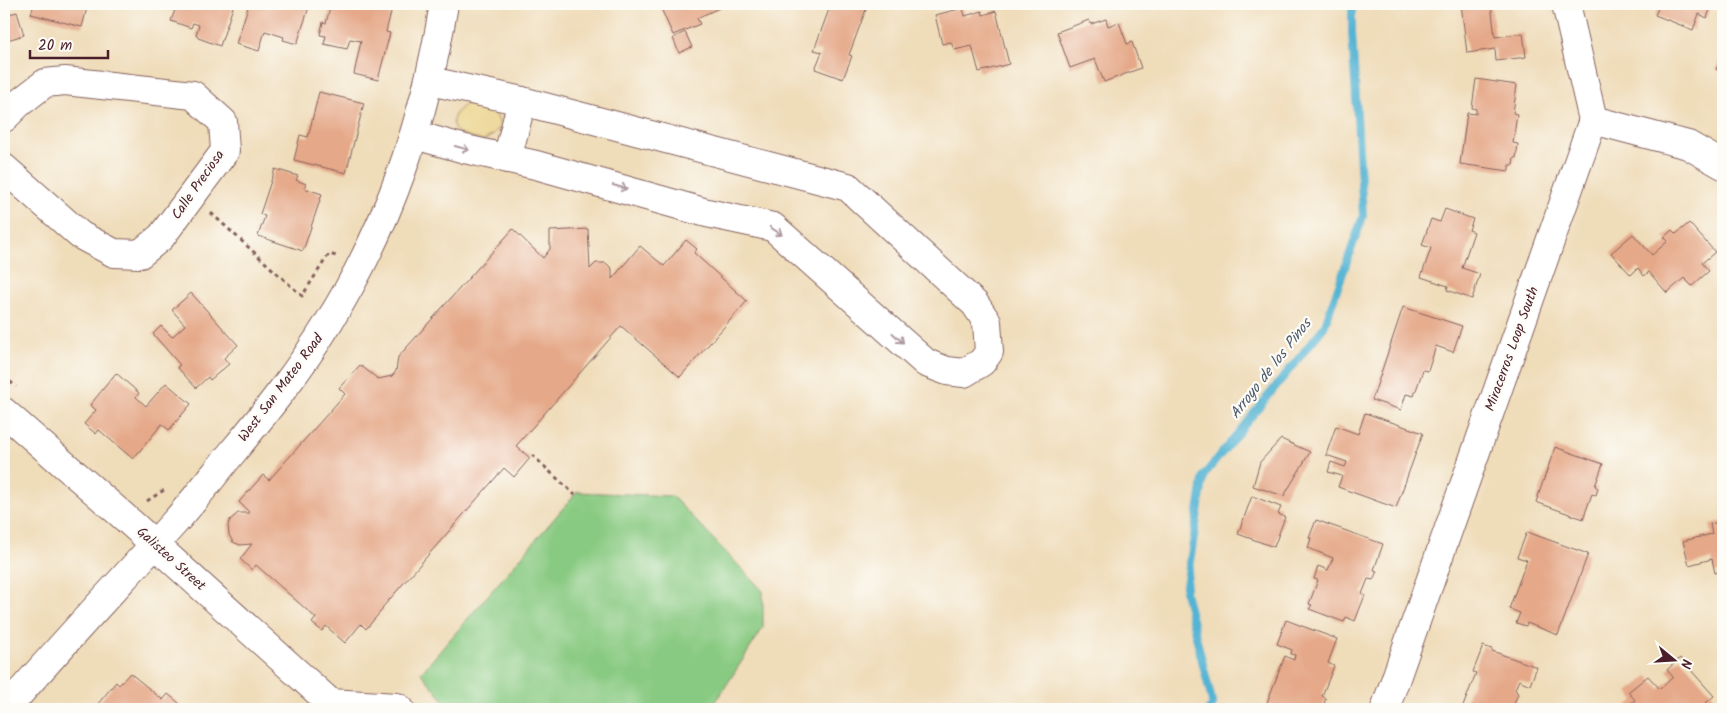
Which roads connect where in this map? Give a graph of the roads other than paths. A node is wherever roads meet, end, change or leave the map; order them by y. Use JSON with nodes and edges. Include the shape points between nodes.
{"nodes":[{"id":1,"x":444,"y":4,"type":"edge"},
{"id":2,"x":1566,"y":4,"type":"edge"},
{"id":3,"x":430,"y":81,"type":"junction"},
{"id":4,"x":522,"y":101,"type":"junction"},
{"id":5,"x":4,"y":118,"type":"edge"},
{"id":6,"x":1593,"y":120,"type":"junction"},
{"id":7,"x":415,"y":135,"type":"junction"},
{"id":8,"x":508,"y":159,"type":"junction"},
{"id":9,"x":1723,"y":166,"type":"edge"},
{"id":10,"x":4,"y":168,"type":"edge"},
{"id":11,"x":4,"y":412,"type":"edge"},
{"id":12,"x":154,"y":544,"type":"junction"},
{"id":13,"x":334,"y":706,"type":"edge"},
{"id":14,"x":6,"y":709,"type":"edge"},
{"id":15,"x":400,"y":709,"type":"edge"},
{"id":16,"x":1385,"y":709,"type":"edge"}],
"edges":[{"from":1,"to":3,"type":"street","name":"West San Mateo Road"},
{"from":2,"to":6,"type":"street"},
{"from":3,"to":4,"type":"street"},
{"from":3,"to":7,"type":"street","name":"West San Mateo Road"},
{"from":4,"to":8,"type":"street"},
{"from":8,"to":4,"type":"street","one_way":true,"via":[[707,213],[773,227],[926,363],[947,372],[964,373],[982,362],[989,352],[987,322],[975,304],[848,187]]},
{"from":5,"to":10,"type":"street","name":"Calle Preciosa","via":[[44,83],[65,81],[193,95],[223,122],[225,151],[161,236],[140,254],[114,253],[80,235]]},
{"from":6,"to":9,"type":"street","via":[[1688,145]]},
{"from":6,"to":16,"type":"street","name":"Miracerros Loop South"},
{"from":7,"to":8,"type":"street","one_way":true},
{"from":7,"to":12,"type":"street","name":"West San Mateo Road","via":[[372,244],[328,325],[270,407]]},
{"from":11,"to":12,"type":"street","name":"Galisteo Street"},
{"from":12,"to":13,"type":"street","name":"Galisteo Street"},
{"from":12,"to":14,"type":"street","name":"West San Mateo Road"},
{"from":13,"to":15,"type":"street"}]}
